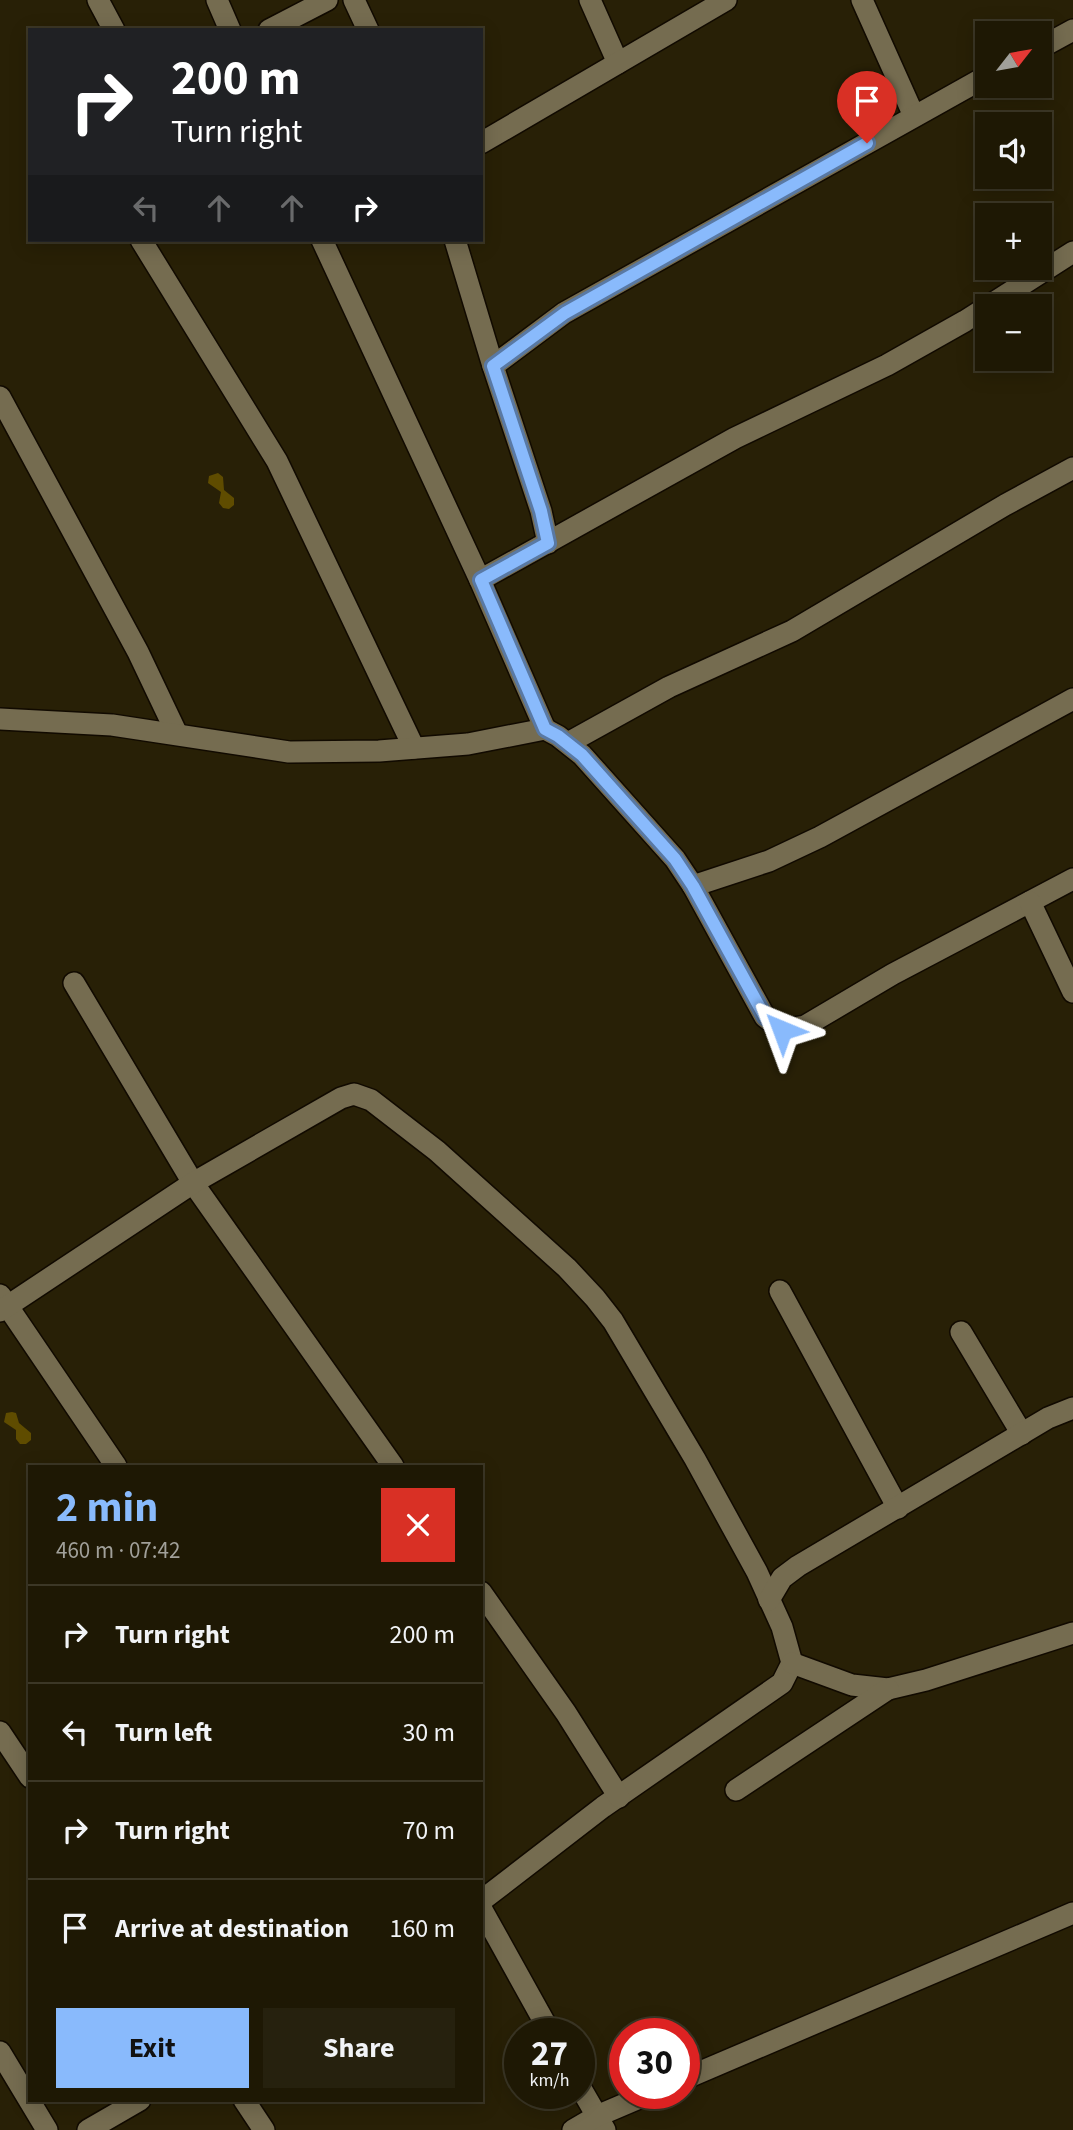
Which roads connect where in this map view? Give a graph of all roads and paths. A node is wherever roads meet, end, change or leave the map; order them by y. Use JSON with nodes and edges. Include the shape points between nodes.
{"nodes":[{"id":1,"x":98,"y":0,"type":"edge"},
{"id":2,"x":218,"y":0,"type":"edge"},
{"id":3,"x":327,"y":0,"type":"edge"},
{"id":4,"x":354,"y":0,"type":"edge"},
{"id":5,"x":590,"y":0,"type":"edge"},
{"id":6,"x":726,"y":0,"type":"edge"},
{"id":7,"x":862,"y":0,"type":"edge"},
{"id":8,"x":113,"y":28,"type":"edge"},
{"id":9,"x":229,"y":28,"type":"edge"},
{"id":10,"x":273,"y":28,"type":"edge"},
{"id":11,"x":367,"y":28,"type":"edge"},
{"id":12,"x":1073,"y":30,"type":"edge"},
{"id":13,"x":1052,"y":41,"type":"edge"},
{"id":14,"x":618,"y":63,"type":"junction"},
{"id":15,"x":975,"y":83,"type":"edge"},
{"id":16,"x":914,"y":116,"type":"junction"},
{"id":17,"x":483,"y":142,"type":"edge"},
{"id":18,"x":142,"y":242,"type":"edge"},
{"id":19,"x":323,"y":242,"type":"edge"},
{"id":20,"x":456,"y":242,"type":"edge"},
{"id":21,"x":1073,"y":253,"type":"edge"},
{"id":22,"x":493,"y":366,"type":"junction"},
{"id":23,"x":0,"y":397,"type":"edge"},
{"id":24,"x":1073,"y":468,"type":"edge"},
{"id":25,"x":548,"y":543,"type":"junction"},
{"id":26,"x":481,"y":580,"type":"junction"},
{"id":27,"x":1073,"y":699,"type":"edge"},
{"id":28,"x":0,"y":719,"type":"edge"},
{"id":29,"x":545,"y":729,"type":"junction"},
{"id":30,"x":177,"y":734,"type":"junction"},
{"id":31,"x":568,"y":743,"type":"junction"},
{"id":32,"x":414,"y":748,"type":"junction"},
{"id":33,"x":1073,"y":879,"type":"edge"},
{"id":34,"x":693,"y":886,"type":"junction"},
{"id":35,"x":1030,"y":902,"type":"junction"},
{"id":36,"x":74,"y":983,"type":"dead end"},
{"id":37,"x":1073,"y":992,"type":"edge"},
{"id":38,"x":193,"y":1183,"type":"junction"},
{"id":39,"x":780,"y":1291,"type":"dead end"},
{"id":40,"x":2,"y":1304,"type":"edge"},
{"id":41,"x":961,"y":1332,"type":"dead end"},
{"id":42,"x":1073,"y":1408,"type":"edge"},
{"id":43,"x":1022,"y":1434,"type":"junction"},
{"id":44,"x":115,"y":1465,"type":"edge"},
{"id":45,"x":392,"y":1465,"type":"edge"},
{"id":46,"x":898,"y":1507,"type":"junction"},
{"id":47,"x":483,"y":1595,"type":"edge"},
{"id":48,"x":769,"y":1600,"type":"junction"},
{"id":49,"x":1073,"y":1633,"type":"edge"},
{"id":50,"x":792,"y":1663,"type":"junction"},
{"id":51,"x":888,"y":1689,"type":"junction"},
{"id":52,"x":0,"y":1732,"type":"edge"},
{"id":53,"x":28,"y":1774,"type":"edge"},
{"id":54,"x":736,"y":1790,"type":"dead end"},
{"id":55,"x":619,"y":1797,"type":"junction"},
{"id":56,"x":483,"y":1900,"type":"edge"},
{"id":57,"x":483,"y":1912,"type":"edge"},
{"id":58,"x":1073,"y":1913,"type":"edge"},
{"id":59,"x":542,"y":2018,"type":"edge"},
{"id":60,"x":0,"y":2052,"type":"edge"},
{"id":61,"x":700,"y":2072,"type":"edge"},
{"id":62,"x":28,"y":2098,"type":"edge"},
{"id":63,"x":30,"y":2102,"type":"edge"},
{"id":64,"x":137,"y":2102,"type":"edge"},
{"id":65,"x":245,"y":2102,"type":"edge"},
{"id":66,"x":624,"y":2109,"type":"edge"},
{"id":67,"x":601,"y":2123,"type":"edge"},
{"id":68,"x":47,"y":2130,"type":"edge"},
{"id":69,"x":88,"y":2130,"type":"edge"},
{"id":70,"x":264,"y":2130,"type":"edge"},
{"id":71,"x":573,"y":2130,"type":"edge"}],
"edges":[{"from":1,"to":8,"type":"street"},
{"from":2,"to":9,"type":"street"},
{"from":3,"to":10,"type":"street"},
{"from":4,"to":11,"type":"street"},
{"from":5,"to":14,"type":"street"},
{"from":6,"to":14,"type":"street"},
{"from":7,"to":16,"type":"street"},
{"from":12,"to":13,"type":"street"},
{"from":14,"to":17,"type":"street"},
{"from":15,"to":16,"type":"street"},
{"from":16,"to":22,"type":"street","via":[[565,313]]},
{"from":18,"to":32,"type":"street","via":[[277,461]]},
{"from":19,"to":26,"type":"street"},
{"from":20,"to":22,"type":"street"},
{"from":21,"to":25,"type":"street","via":[[887,365],[734,438]]},
{"from":22,"to":25,"type":"street","via":[[538,499]]},
{"from":23,"to":30,"type":"street","via":[[138,652]]},
{"from":24,"to":31,"type":"street","via":[[792,631],[669,687]]},
{"from":25,"to":26,"type":"street"},
{"from":26,"to":29,"type":"street"},
{"from":27,"to":34,"type":"street","via":[[820,837],[769,861]]},
{"from":28,"to":30,"type":"street"},
{"from":29,"to":31,"type":"street"},
{"from":29,"to":32,"type":"street","via":[[468,744]]},
{"from":30,"to":32,"type":"street","via":[[289,752]]},
{"from":31,"to":34,"type":"street","via":[[675,859]]},
{"from":33,"to":35,"type":"street"},
{"from":34,"to":35,"type":"street","via":[[765,1017],[782,1030],[805,1026]]},
{"from":35,"to":37,"type":"street"},
{"from":36,"to":38,"type":"street"},
{"from":38,"to":40,"type":"street"},
{"from":38,"to":45,"type":"street"},
{"from":38,"to":48,"type":"street","via":[[341,1098],[354,1094],[371,1100],[437,1151],[595,1298],[695,1459]]},
{"from":39,"to":46,"type":"street"},
{"from":40,"to":44,"type":"street"},
{"from":41,"to":43,"type":"street"},
{"from":42,"to":43,"type":"street"},
{"from":43,"to":46,"type":"street"},
{"from":46,"to":48,"type":"street","via":[[782,1577]]},
{"from":47,"to":55,"type":"street"},
{"from":48,"to":50,"type":"street"},
{"from":49,"to":51,"type":"street"},
{"from":50,"to":51,"type":"street","via":[[852,1685]]},
{"from":50,"to":55,"type":"street","via":[[782,1683]]},
{"from":51,"to":54,"type":"street"},
{"from":52,"to":53,"type":"street"},
{"from":55,"to":56,"type":"street"},
{"from":57,"to":59,"type":"street"},
{"from":58,"to":61,"type":"street"},
{"from":60,"to":62,"type":"street"},
{"from":63,"to":68,"type":"street"},
{"from":64,"to":69,"type":"street"},
{"from":65,"to":70,"type":"street"},
{"from":66,"to":67,"type":"street"},
{"from":67,"to":71,"type":"street"}]}
